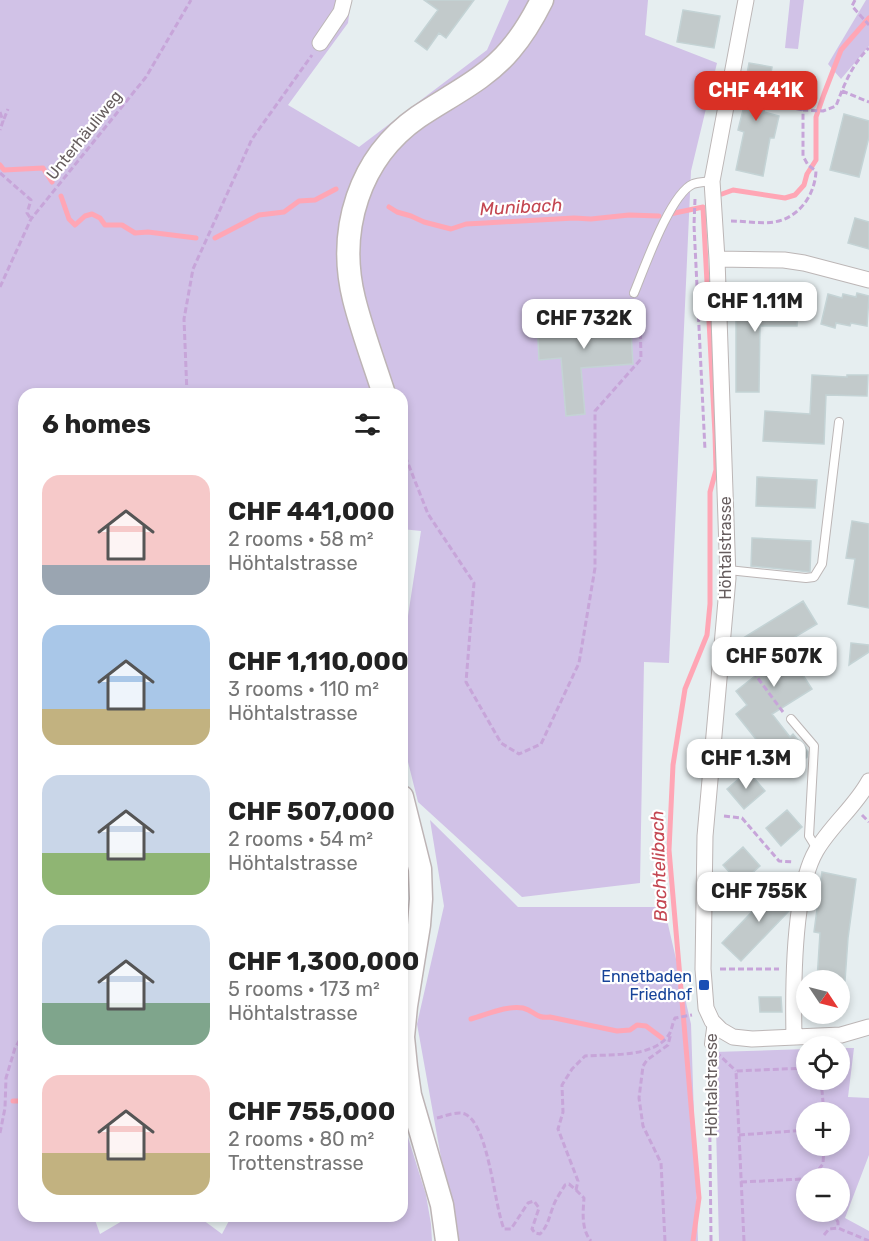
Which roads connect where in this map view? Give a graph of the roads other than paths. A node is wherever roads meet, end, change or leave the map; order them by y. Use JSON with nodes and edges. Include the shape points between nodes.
{"nodes":[{"id":1,"x":344,"y":0,"type":"edge"},
{"id":2,"x":542,"y":0,"type":"edge"},
{"id":3,"x":746,"y":0,"type":"edge"},
{"id":4,"x":320,"y":44,"type":"road end"},
{"id":5,"x":712,"y":181,"type":"junction"},
{"id":6,"x":717,"y":259,"type":"junction"},
{"id":7,"x":869,"y":280,"type":"edge"},
{"id":8,"x":634,"y":293,"type":"road end"},
{"id":9,"x":382,"y":388,"type":"edge"},
{"id":10,"x":839,"y":422,"type":"dead end"},
{"id":11,"x":728,"y":570,"type":"junction"},
{"id":12,"x":790,"y":719,"type":"road end"},
{"id":13,"x":869,"y":781,"type":"edge"},
{"id":14,"x":408,"y":821,"type":"edge"},
{"id":15,"x":814,"y":856,"type":"junction"},
{"id":16,"x":408,"y":994,"type":"edge"},
{"id":17,"x":712,"y":1021,"type":"junction"},
{"id":18,"x":869,"y":1027,"type":"edge"},
{"id":19,"x":794,"y":1037,"type":"junction"},
{"id":20,"x":709,"y":1044,"type":"road end"},
{"id":21,"x":408,"y":1101,"type":"edge"},
{"id":22,"x":447,"y":1241,"type":"edge"}],
"edges":[{"from":1,"to":4,"type":"street","via":[[341,12]]},
{"from":2,"to":9,"type":"main road","via":[[510,51],[399,132],[377,156],[362,183],[353,207],[347,254],[354,299]]},
{"from":3,"to":5,"type":"street","name":"Höhtalstrasse"},
{"from":5,"to":6,"type":"street","name":"Höhtalstrasse"},
{"from":5,"to":8,"type":"lane","via":[[692,184],[677,201],[663,222]]},
{"from":6,"to":7,"type":"street","via":[[783,260]]},
{"from":6,"to":11,"type":"street","name":"Höhtalstrasse"},
{"from":10,"to":11,"type":"lane","via":[[822,564],[814,577]]},
{"from":11,"to":17,"type":"street","name":"Höhtalstrasse","via":[[703,902],[703,969],[706,1008]]},
{"from":12,"to":15,"type":"lane","via":[[814,746],[809,836]]},
{"from":13,"to":15,"type":"street"},
{"from":14,"to":16,"type":"main road","via":[[420,869],[421,899]]},
{"from":15,"to":19,"type":"street","via":[[803,891],[795,969]]},
{"from":17,"to":19,"type":"street","via":[[733,1037]]},
{"from":17,"to":20,"type":"lane","name":"Höhtalstrasse"},
{"from":18,"to":19,"type":"street","via":[[841,1035]]},
{"from":21,"to":22,"type":"main road","via":[[439,1189]]}]}
